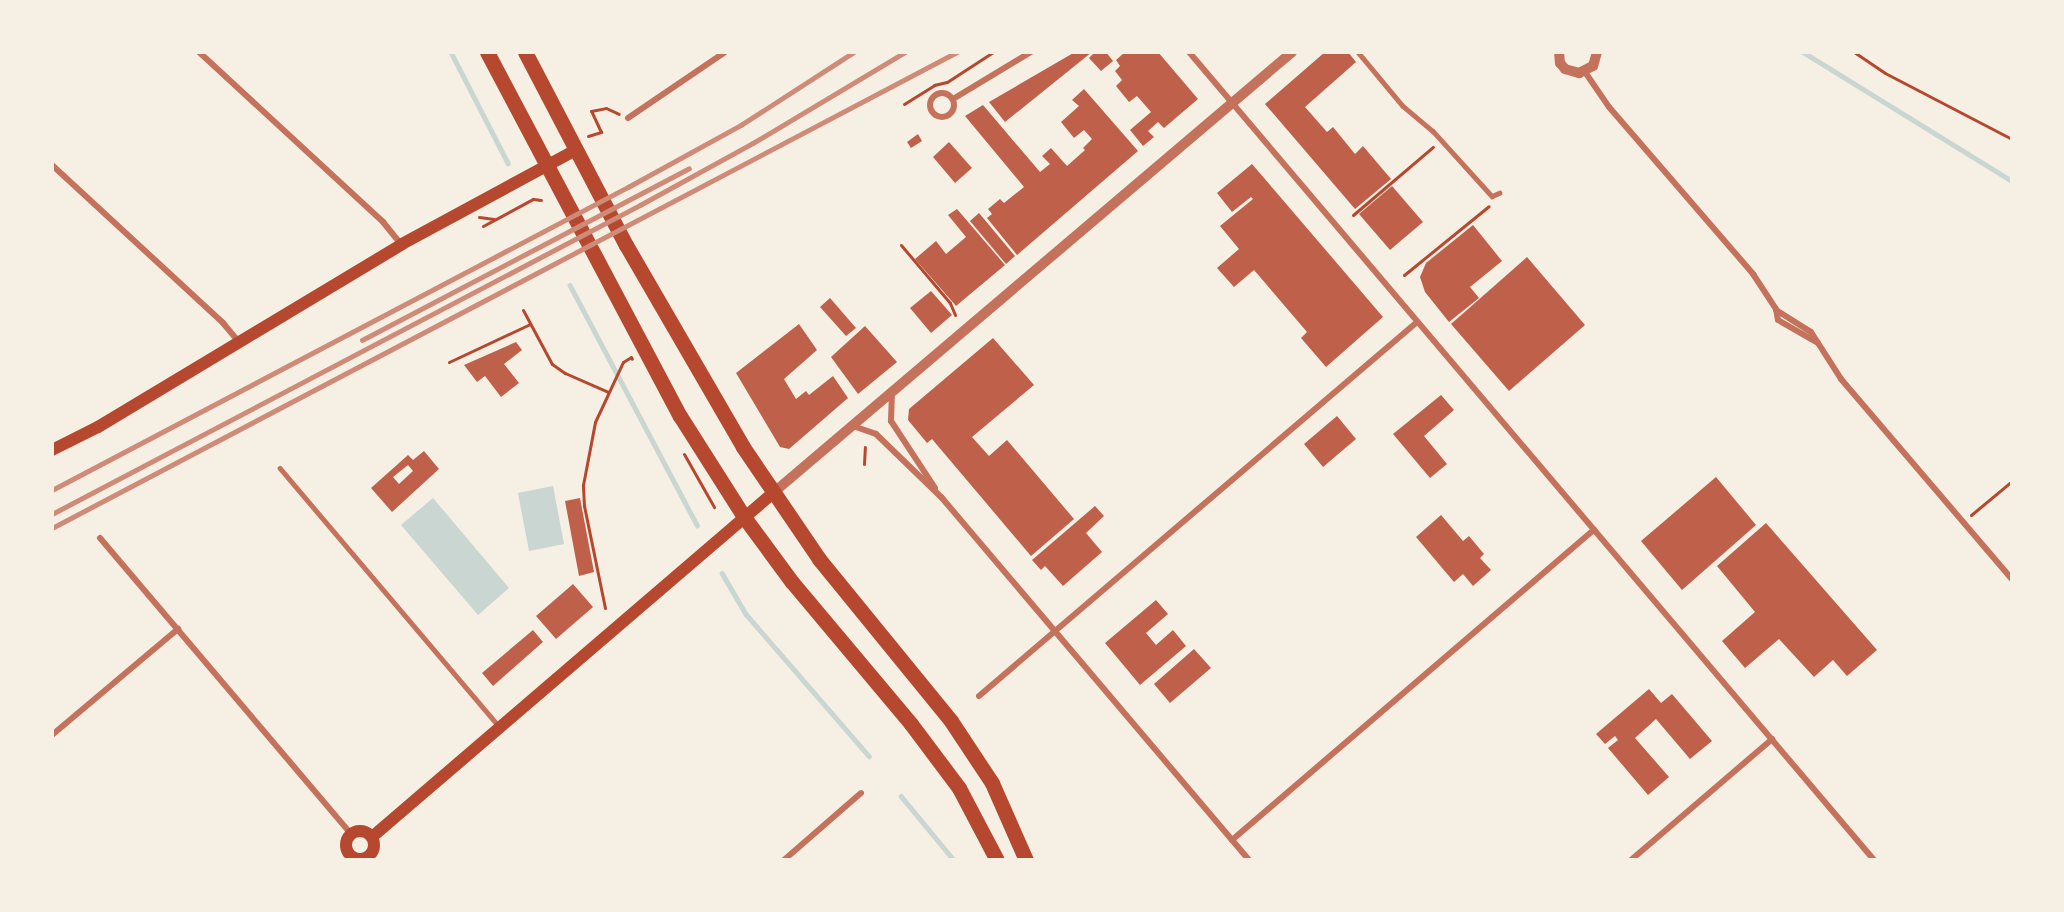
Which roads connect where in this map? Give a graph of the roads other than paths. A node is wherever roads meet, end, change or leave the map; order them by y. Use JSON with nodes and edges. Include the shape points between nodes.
{"nodes":[{"id":1,"x":199,"y":52,"type":"edge"},
{"id":2,"x":487,"y":52,"type":"edge"},
{"id":3,"x":525,"y":52,"type":"edge"},
{"id":4,"x":1031,"y":52,"type":"edge"},
{"id":5,"x":1189,"y":52,"type":"edge"},
{"id":6,"x":1292,"y":52,"type":"edge"},
{"id":7,"x":1358,"y":52,"type":"edge"},
{"id":8,"x":1559,"y":52,"type":"edge"},
{"id":9,"x":1597,"y":52,"type":"edge"},
{"id":10,"x":723,"y":53,"type":"edge"},
{"id":11,"x":1585,"y":72,"type":"junction"},
{"id":12,"x":953,"y":99,"type":"junction"},
{"id":13,"x":1233,"y":103,"type":"junction"},
{"id":14,"x":628,"y":118,"type":"road end"},
{"id":15,"x":576,"y":150,"type":"junction"},
{"id":16,"x":52,"y":165,"type":"edge"},
{"id":17,"x":546,"y":168,"type":"junction"},
{"id":18,"x":1499,"y":193,"type":"dead end"},
{"id":19,"x":402,"y":244,"type":"junction"},
{"id":20,"x":1417,"y":322,"type":"junction"},
{"id":21,"x":238,"y":341,"type":"junction"},
{"id":22,"x":892,"y":392,"type":"junction"},
{"id":23,"x":853,"y":426,"type":"junction"},
{"id":24,"x":52,"y":450,"type":"edge"},
{"id":25,"x":280,"y":468,"type":"dead end"},
{"id":26,"x":773,"y":493,"type":"junction"},
{"id":27,"x":942,"y":498,"type":"junction"},
{"id":28,"x":744,"y":517,"type":"junction"},
{"id":29,"x":1594,"y":530,"type":"junction"},
{"id":30,"x":100,"y":538,"type":"dead end"},
{"id":31,"x":2012,"y":579,"type":"edge"},
{"id":32,"x":178,"y":628,"type":"junction"},
{"id":33,"x":1055,"y":632,"type":"junction"},
{"id":34,"x":979,"y":696,"type":"dead end"},
{"id":35,"x":500,"y":728,"type":"junction"},
{"id":36,"x":52,"y":735,"type":"edge"},
{"id":37,"x":1772,"y":739,"type":"junction"},
{"id":38,"x":861,"y":793,"type":"dead end"},
{"id":39,"x":351,"y":834,"type":"junction"},
{"id":40,"x":372,"y":837,"type":"junction"},
{"id":41,"x":1232,"y":840,"type":"junction"},
{"id":42,"x":347,"y":857,"type":"edge"},
{"id":43,"x":370,"y":858,"type":"edge"},
{"id":44,"x":784,"y":860,"type":"edge"},
{"id":45,"x":997,"y":860,"type":"edge"},
{"id":46,"x":1026,"y":860,"type":"edge"},
{"id":47,"x":1249,"y":860,"type":"edge"},
{"id":48,"x":1631,"y":860,"type":"edge"},
{"id":49,"x":1874,"y":860,"type":"edge"}],
"edges":[{"from":1,"to":19,"type":"street"},
{"from":2,"to":17,"type":"highway"},
{"from":3,"to":15,"type":"highway"},
{"from":4,"to":12,"type":"street"},
{"from":5,"to":13,"type":"street"},
{"from":6,"to":13,"type":"street"},
{"from":7,"to":18,"type":"lane","via":[[1403,106],[1442,140],[1492,196]]},
{"from":8,"to":11,"type":"street","via":[[1565,69]]},
{"from":9,"to":11,"type":"street","via":[[1593,66]]},
{"from":10,"to":14,"type":"street"},
{"from":11,"to":31,"type":"street","via":[[1609,107],[1753,274],[1779,320],[1818,343],[1841,379]]},
{"from":12,"to":12,"type":"street","via":[[953,111],[947,117],[932,112],[930,104],[936,94]]},
{"from":13,"to":20,"type":"street"},
{"from":13,"to":22,"type":"street"},
{"from":15,"to":17,"type":"main road"},
{"from":15,"to":26,"type":"highway","via":[[655,296]]},
{"from":16,"to":21,"type":"street"},
{"from":17,"to":19,"type":"main road"},
{"from":17,"to":28,"type":"highway","via":[[680,416]]},
{"from":19,"to":21,"type":"main road"},
{"from":20,"to":29,"type":"street"},
{"from":20,"to":33,"type":"street"},
{"from":21,"to":24,"type":"main road","via":[[98,427]]},
{"from":22,"to":23,"type":"street"},
{"from":22,"to":27,"type":"street","via":[[891,421]]},
{"from":23,"to":26,"type":"street"},
{"from":23,"to":27,"type":"street","via":[[876,434]]},
{"from":25,"to":35,"type":"lane"},
{"from":26,"to":28,"type":"main road"},
{"from":26,"to":46,"type":"highway","via":[[819,559],[951,722],[992,783]]},
{"from":27,"to":33,"type":"street"},
{"from":28,"to":35,"type":"main road"},
{"from":28,"to":45,"type":"highway","via":[[959,788]]},
{"from":29,"to":37,"type":"street"},
{"from":29,"to":41,"type":"street"},
{"from":30,"to":32,"type":"street"},
{"from":32,"to":36,"type":"street"},
{"from":32,"to":39,"type":"street"},
{"from":33,"to":34,"type":"street"},
{"from":33,"to":41,"type":"street"},
{"from":35,"to":40,"type":"main road"},
{"from":37,"to":48,"type":"street"},
{"from":37,"to":49,"type":"street"},
{"from":38,"to":44,"type":"street"},
{"from":39,"to":40,"type":"main road","via":[[364,831]]},
{"from":39,"to":42,"type":"main road","via":[[346,842]]},
{"from":40,"to":43,"type":"main road"},
{"from":41,"to":47,"type":"street"},
{"from":42,"to":43,"type":"main road"}]}
